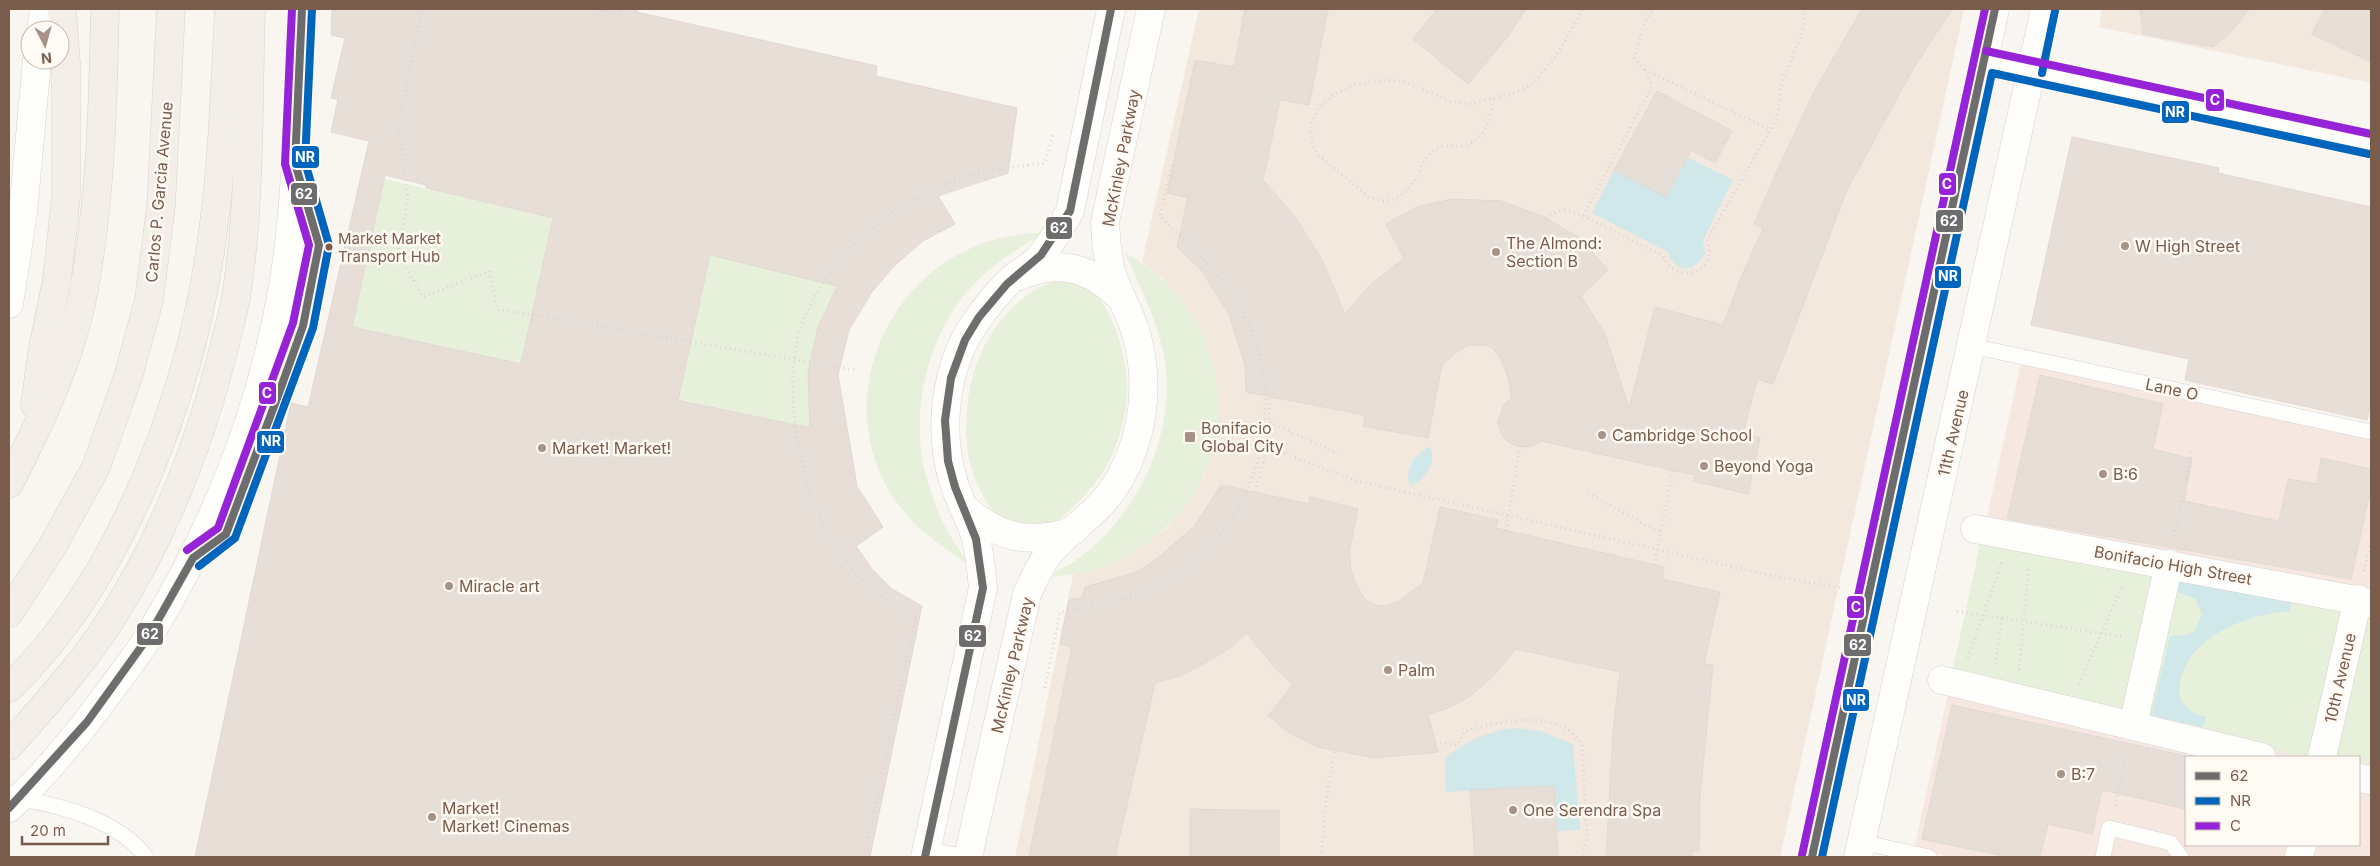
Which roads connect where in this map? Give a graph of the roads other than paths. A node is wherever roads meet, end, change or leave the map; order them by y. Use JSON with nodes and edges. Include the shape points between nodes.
{"nodes":[{"id":1,"x":62,"y":9,"type":"edge"},
{"id":2,"x":105,"y":9,"type":"edge"},
{"id":3,"x":171,"y":9,"type":"edge"},
{"id":4,"x":229,"y":9,"type":"edge"},
{"id":5,"x":251,"y":9,"type":"edge"},
{"id":6,"x":302,"y":9,"type":"edge"},
{"id":7,"x":1111,"y":9,"type":"edge"},
{"id":8,"x":1151,"y":9,"type":"edge"},
{"id":9,"x":1995,"y":9,"type":"edge"},
{"id":10,"x":2045,"y":9,"type":"edge"},
{"id":11,"x":1984,"y":61,"type":"junction"},
{"id":12,"x":36,"y":70,"type":"edge"},
{"id":13,"x":2032,"y":71,"type":"junction"},
{"id":14,"x":2371,"y":144,"type":"edge"},
{"id":15,"x":295,"y":163,"type":"junction"},
{"id":16,"x":1011,"y":280,"type":"junction"},
{"id":17,"x":1124,"y":300,"type":"junction"},
{"id":18,"x":9,"y":304,"type":"edge"},
{"id":19,"x":1972,"y":346,"type":"junction"},
{"id":20,"x":2371,"y":432,"type":"edge"},
{"id":21,"x":30,"y":442,"type":"junction"},
{"id":22,"x":9,"y":484,"type":"edge"},
{"id":23,"x":964,"y":508,"type":"junction"},
{"id":24,"x":1975,"y":529,"type":"dead end"},
{"id":25,"x":1073,"y":531,"type":"junction"},
{"id":26,"x":193,"y":558,"type":"junction"},
{"id":27,"x":2168,"y":564,"type":"junction"},
{"id":28,"x":2365,"y":601,"type":"edge"},
{"id":29,"x":9,"y":613,"type":"edge"},
{"id":30,"x":1950,"y":682,"type":"road end"},
{"id":31,"x":9,"y":688,"type":"edge"},
{"id":32,"x":2133,"y":725,"type":"junction"},
{"id":33,"x":9,"y":746,"type":"edge"},
{"id":34,"x":2258,"y":756,"type":"edge"},
{"id":35,"x":2322,"y":756,"type":"edge"},
{"id":36,"x":13,"y":807,"type":"edge"},
{"id":37,"x":1860,"y":850,"type":"edge"},
{"id":38,"x":926,"y":853,"type":"edge"},
{"id":39,"x":146,"y":857,"type":"edge"},
{"id":40,"x":967,"y":857,"type":"edge"},
{"id":41,"x":1812,"y":857,"type":"edge"},
{"id":42,"x":1929,"y":857,"type":"edge"},
{"id":43,"x":2103,"y":857,"type":"edge"},
{"id":44,"x":2181,"y":857,"type":"edge"}],
"edges":[{"from":1,"to":21,"type":"main road","via":[[66,63],[66,196],[57,280],[42,353]]},
{"from":2,"to":21,"type":"main road","via":[[96,199],[84,290],[64,360]]},
{"from":3,"to":29,"type":"main road","name":"Carlos P. Garcia Avenue","via":[[161,206],[149,300],[128,377],[96,467],[52,547]]},
{"from":4,"to":31,"type":"main road","via":[[213,231],[196,327],[172,404],[147,476],[117,540],[69,617],[29,669]]},
{"from":5,"to":33,"type":"main road","via":[[243,238],[236,298],[198,440],[160,530],[110,622],[58,690]]},
{"from":6,"to":15,"type":"street"},
{"from":7,"to":16,"type":"street","via":[[1070,211],[1055,238],[1035,261]]},
{"from":8,"to":17,"type":"street","name":"McKinley Parkway","via":[[1105,222],[1112,276]]},
{"from":9,"to":11,"type":"street"},
{"from":10,"to":13,"type":"street","name":"11th Avenue"},
{"from":11,"to":13,"type":"street"},
{"from":11,"to":41,"type":"street"},
{"from":12,"to":18,"type":"street","via":[[23,213]]},
{"from":13,"to":14,"type":"street"},
{"from":13,"to":19,"type":"street","name":"11th Avenue"},
{"from":15,"to":26,"type":"street","via":[[283,285],[262,382],[231,473]]},
{"from":15,"to":26,"type":"lane","via":[[319,245],[303,326],[226,534]]},
{"from":16,"to":17,"type":"street","via":[[1034,270],[1059,266],[1084,271],[1106,283]]},
{"from":16,"to":23,"type":"street","via":[[989,303],[972,328],[949,386],[946,448]]},
{"from":17,"to":25,"type":"street","name":"McKinley Parkway","via":[[1136,330],[1142,362],[1144,393],[1140,425],[1131,456],[1116,484],[1097,510]]},
{"from":19,"to":20,"type":"lane","name":"Lane O"},
{"from":19,"to":37,"type":"street","name":"11th Avenue"},
{"from":21,"to":22,"type":"main road"},
{"from":23,"to":25,"type":"street","via":[[982,524],[1004,534],[1050,538]]},
{"from":23,"to":38,"type":"street","via":[[975,534],[983,588]]},
{"from":24,"to":27,"type":"street","name":"Bonifacio High Street"},
{"from":25,"to":40,"type":"street","name":"McKinley Parkway","via":[[1051,551],[1027,594]]},
{"from":26,"to":36,"type":"street","via":[[149,636],[87,722]]},
{"from":27,"to":28,"type":"street","name":"Bonifacio High Street"},
{"from":27,"to":32,"type":"street"},
{"from":28,"to":35,"type":"street","name":"10th Avenue"},
{"from":30,"to":32,"type":"street"},
{"from":32,"to":34,"type":"street"},
{"from":36,"to":39,"type":"lane","via":[[45,802],[92,818],[137,845]]},
{"from":37,"to":42,"type":"lane"},
{"from":38,"to":40,"type":"lane"},
{"from":43,"to":44,"type":"lane","via":[[2109,828],[2171,843]]}]}
